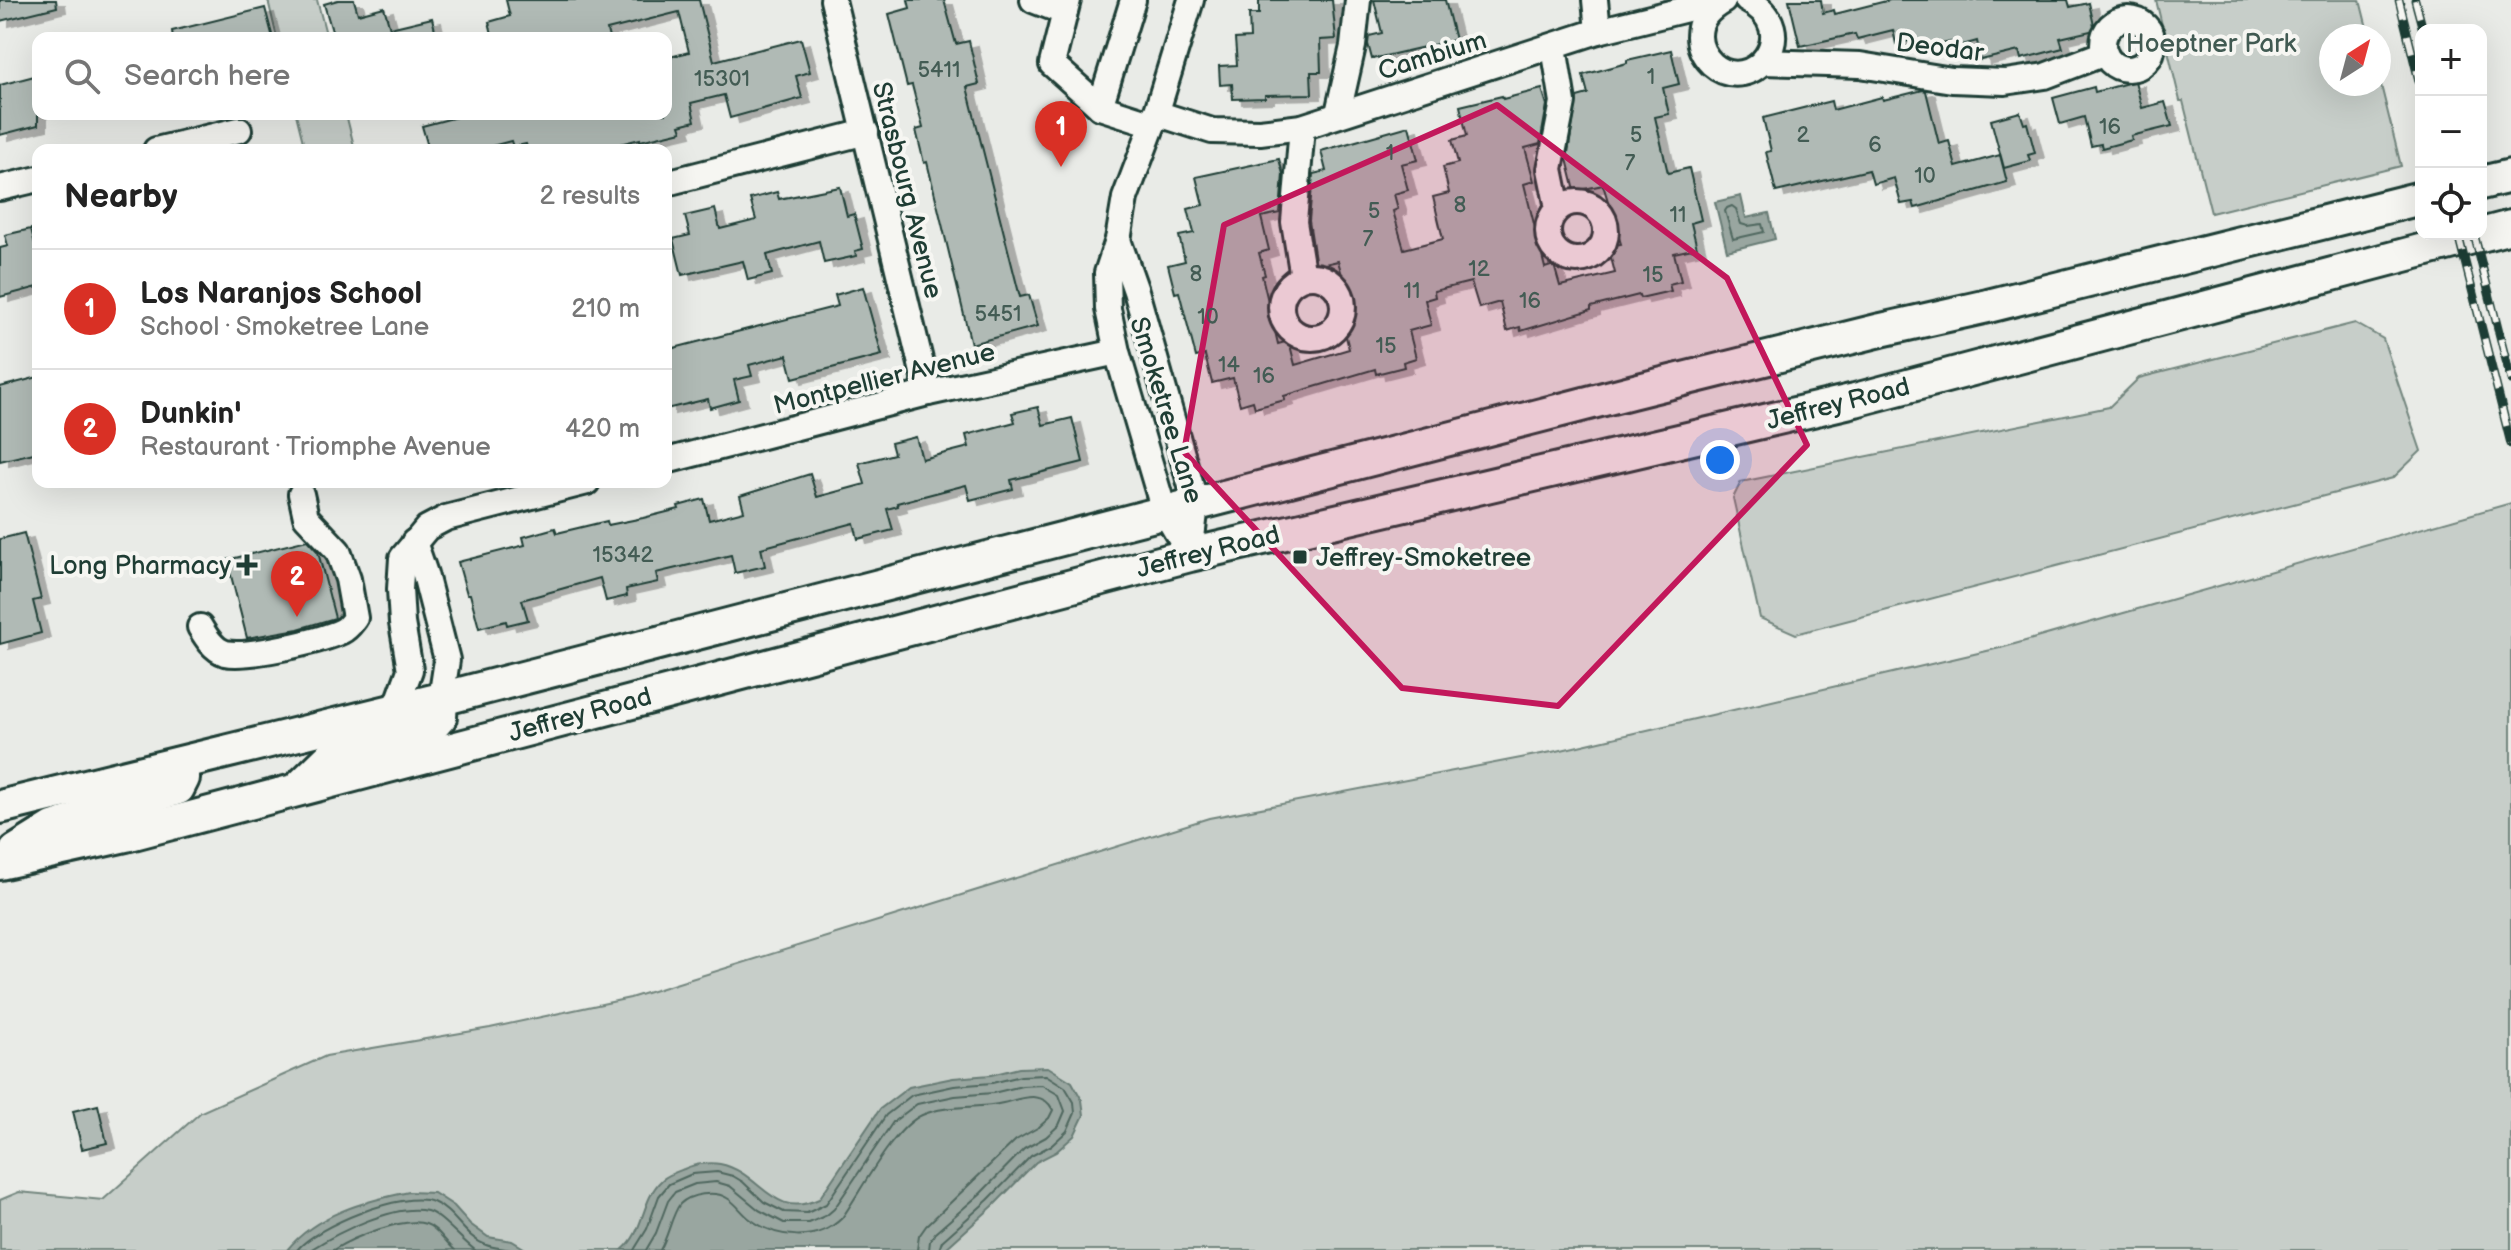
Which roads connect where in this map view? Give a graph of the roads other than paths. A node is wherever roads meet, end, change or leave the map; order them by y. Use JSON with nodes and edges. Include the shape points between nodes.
{"nodes":[{"id":1,"x":833,"y":0,"type":"edge"},
{"id":2,"x":1033,"y":0,"type":"edge"},
{"id":3,"x":1133,"y":0,"type":"edge"},
{"id":4,"x":1191,"y":0,"type":"edge"},
{"id":5,"x":1358,"y":0,"type":"edge"},
{"id":6,"x":1595,"y":0,"type":"edge"},
{"id":7,"x":1725,"y":0,"type":"edge"},
{"id":8,"x":1747,"y":0,"type":"edge"},
{"id":9,"x":1066,"y":6,"type":"edge"},
{"id":10,"x":1598,"y":31,"type":"junction"},
{"id":11,"x":1554,"y":47,"type":"junction"},
{"id":12,"x":2105,"y":53,"type":"dead end"},
{"id":13,"x":1763,"y":62,"type":"junction"},
{"id":14,"x":1100,"y":107,"type":"junction"},
{"id":15,"x":1338,"y":113,"type":"junction"},
{"id":16,"x":1155,"y":119,"type":"junction"},
{"id":17,"x":1302,"y":127,"type":"junction"},
{"id":18,"x":239,"y":130,"type":"dead end"},
{"id":19,"x":866,"y":132,"type":"junction"},
{"id":20,"x":181,"y":144,"type":"edge"},
{"id":21,"x":2511,"y":176,"type":"edge"},
{"id":22,"x":32,"y":180,"type":"edge"},
{"id":23,"x":672,"y":181,"type":"edge"},
{"id":24,"x":2487,"y":182,"type":"edge"},
{"id":25,"x":0,"y":188,"type":"edge"},
{"id":26,"x":2415,"y":199,"type":"edge"},
{"id":27,"x":1558,"y":208,"type":"dead end"},
{"id":28,"x":2511,"y":227,"type":"edge"},
{"id":29,"x":1118,"y":240,"type":"junction"},
{"id":30,"x":1303,"y":277,"type":"dead end"},
{"id":31,"x":1117,"y":352,"type":"junction"},
{"id":32,"x":928,"y":393,"type":"junction"},
{"id":33,"x":672,"y":459,"type":"edge"},
{"id":34,"x":564,"y":488,"type":"edge"},
{"id":35,"x":301,"y":494,"type":"dead end"},
{"id":36,"x":1196,"y":504,"type":"junction"},
{"id":37,"x":1164,"y":511,"type":"junction"},
{"id":38,"x":421,"y":535,"type":"junction"},
{"id":39,"x":1190,"y":555,"type":"junction"},
{"id":40,"x":200,"y":627,"type":"dead end"},
{"id":41,"x":441,"y":699,"type":"junction"},
{"id":42,"x":395,"y":711,"type":"junction"},
{"id":43,"x":178,"y":764,"type":"junction"},
{"id":44,"x":298,"y":789,"type":"junction"},
{"id":45,"x":0,"y":807,"type":"edge"},
{"id":46,"x":0,"y":862,"type":"edge"}],
"edges":[{"from":1,"to":19,"type":"street","name":"Strasbourg Avenue"},
{"from":2,"to":9,"type":"street"},
{"from":3,"to":14,"type":"street"},
{"from":4,"to":16,"type":"street","name":"Smoketree Lane"},
{"from":5,"to":15,"type":"street"},
{"from":6,"to":10,"type":"street"},
{"from":7,"to":10,"type":"street","name":"Cambium"},
{"from":7,"to":13,"type":"street","name":"Deodar","via":[[1713,7],[1700,27],[1708,61],[1729,73],[1753,70]]},
{"from":8,"to":13,"type":"street","via":[[1767,15],[1772,27],[1771,52]]},
{"from":9,"to":14,"type":"street","via":[[1052,64]]},
{"from":10,"to":11,"type":"street","name":"Cambium"},
{"from":11,"to":15,"type":"street","name":"Cambium"},
{"from":11,"to":27,"type":"street","via":[[1563,102],[1550,169]]},
{"from":12,"to":13,"type":"street","name":"Deodar","via":[[2045,76],[2005,82],[1952,80],[1860,65]]},
{"from":14,"to":16,"type":"street","name":"Cambium"},
{"from":15,"to":17,"type":"street","name":"Cambium"},
{"from":16,"to":17,"type":"street","name":"Cambium","via":[[1212,131]]},
{"from":16,"to":29,"type":"street","name":"Smoketree Lane","via":[[1125,198]]},
{"from":17,"to":30,"type":"street","via":[[1294,222]]},
{"from":18,"to":20,"type":"street"},
{"from":19,"to":23,"type":"street"},
{"from":19,"to":32,"type":"street","name":"Strasbourg Avenue"},
{"from":21,"to":24,"type":"main road"},
{"from":22,"to":25,"type":"street"},
{"from":26,"to":36,"type":"main road","name":"Jeffrey Road"},
{"from":28,"to":39,"type":"main road","name":"Jeffrey Road","via":[[1855,400]]},
{"from":29,"to":31,"type":"street","name":"Smoketree Lane","via":[[1107,273]]},
{"from":29,"to":36,"type":"street","name":"Smoketree Lane"},
{"from":31,"to":32,"type":"street","name":"Montpellier Avenue"},
{"from":31,"to":37,"type":"street","name":"Smoketree Lane"},
{"from":32,"to":33,"type":"street","name":"Montpellier Avenue"},
{"from":34,"to":38,"type":"street","via":[[446,518]]},
{"from":35,"to":40,"type":"street","via":[[306,517],[338,551],[348,579],[355,618],[346,630],[242,655],[222,652]]},
{"from":36,"to":37,"type":"main road","name":"Jeffrey Road"},
{"from":36,"to":39,"type":"street","name":"Smoketree Lane"},
{"from":37,"to":39,"type":"street","name":"Smoketree Lane"},
{"from":37,"to":41,"type":"main road","name":"Jeffrey Road"},
{"from":38,"to":41,"type":"street","via":[[425,574],[447,660]]},
{"from":38,"to":42,"type":"street","via":[[402,558],[402,623],[410,670]]},
{"from":39,"to":44,"type":"main road","name":"Jeffrey Road"},
{"from":41,"to":42,"type":"main road","name":"Jeffrey Road"},
{"from":41,"to":44,"type":"main road","via":[[440,717],[431,727],[335,753]]},
{"from":42,"to":43,"type":"main road","name":"Jeffrey Road"},
{"from":43,"to":45,"type":"main road","name":"Jeffrey Road"},
{"from":43,"to":46,"type":"main road","via":[[183,778],[178,788],[53,828]]},
{"from":44,"to":46,"type":"main road","name":"Jeffrey Road"}]}
